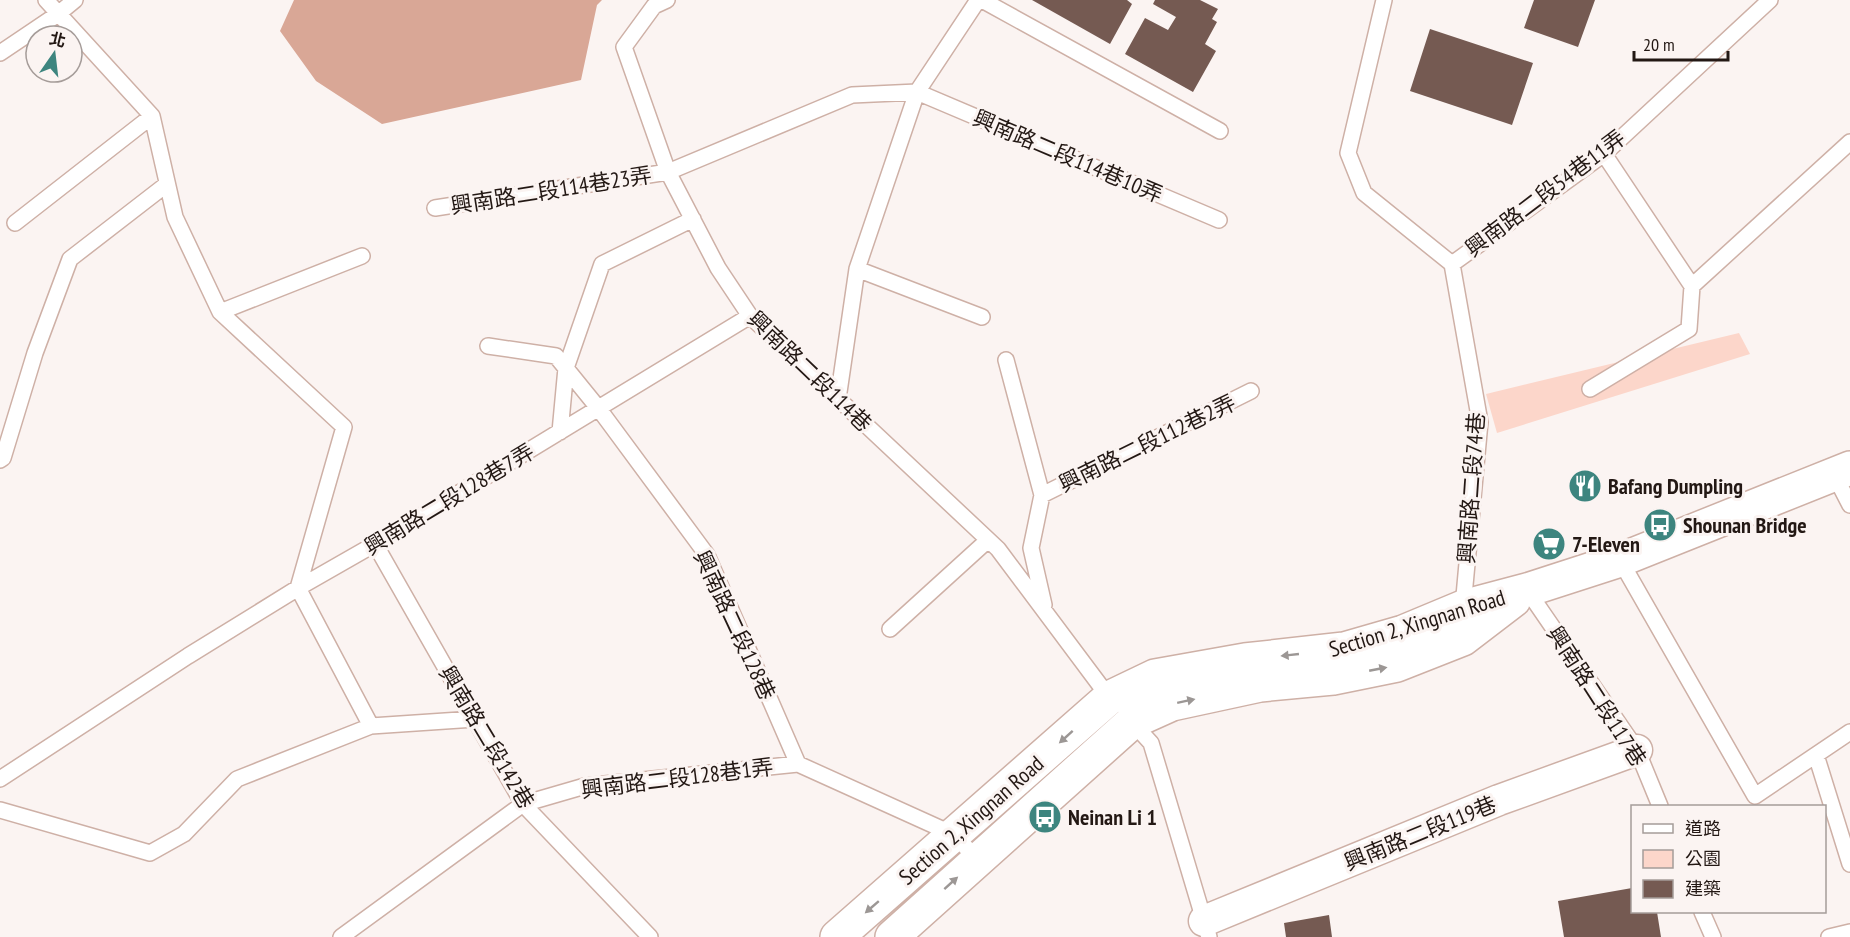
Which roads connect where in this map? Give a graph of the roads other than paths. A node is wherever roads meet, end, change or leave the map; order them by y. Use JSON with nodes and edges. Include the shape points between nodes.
{"nodes":[{"id":1,"x":46,"y":0,"type":"edge"},
{"id":2,"x":75,"y":0,"type":"edge"},
{"id":3,"x":667,"y":0,"type":"edge"},
{"id":4,"x":980,"y":0,"type":"edge"},
{"id":5,"x":1383,"y":0,"type":"edge"},
{"id":6,"x":1770,"y":0,"type":"edge"},
{"id":7,"x":58,"y":14,"type":"junction"},
{"id":8,"x":0,"y":53,"type":"edge"},
{"id":9,"x":917,"y":92,"type":"junction"},
{"id":10,"x":152,"y":116,"type":"junction"},
{"id":11,"x":1220,"y":131,"type":"dead end"},
{"id":12,"x":1850,"y":142,"type":"edge"},
{"id":13,"x":1604,"y":154,"type":"junction"},
{"id":14,"x":668,"y":172,"type":"junction"},
{"id":15,"x":167,"y":184,"type":"junction"},
{"id":16,"x":435,"y":207,"type":"dead end"},
{"id":17,"x":693,"y":219,"type":"junction"},
{"id":18,"x":1219,"y":219,"type":"dead end"},
{"id":19,"x":15,"y":222,"type":"dead end"},
{"id":20,"x":362,"y":256,"type":"dead end"},
{"id":21,"x":1452,"y":264,"type":"junction"},
{"id":22,"x":857,"y":269,"type":"junction"},
{"id":23,"x":1692,"y":286,"type":"junction"},
{"id":24,"x":220,"y":312,"type":"junction"},
{"id":25,"x":750,"y":316,"type":"junction"},
{"id":26,"x":981,"y":317,"type":"dead end"},
{"id":27,"x":488,"y":346,"type":"dead end"},
{"id":28,"x":1006,"y":360,"type":"dead end"},
{"id":29,"x":566,"y":368,"type":"junction"},
{"id":30,"x":1590,"y":389,"type":"dead end"},
{"id":31,"x":1251,"y":391,"type":"dead end"},
{"id":32,"x":838,"y":399,"type":"junction"},
{"id":33,"x":599,"y":409,"type":"junction"},
{"id":34,"x":560,"y":432,"type":"junction"},
{"id":35,"x":0,"y":460,"type":"edge"},
{"id":36,"x":1842,"y":471,"type":"edge"},
{"id":37,"x":1042,"y":495,"type":"junction"},
{"id":38,"x":1850,"y":505,"type":"edge"},
{"id":39,"x":988,"y":540,"type":"junction"},
{"id":40,"x":375,"y":544,"type":"junction"},
{"id":41,"x":1620,"y":560,"type":"junction"},
{"id":42,"x":298,"y":588,"type":"junction"},
{"id":43,"x":1527,"y":590,"type":"junction"},
{"id":44,"x":1463,"y":607,"type":"junction"},
{"id":45,"x":1046,"y":612,"type":"junction"},
{"id":46,"x":890,"y":628,"type":"dead end"},
{"id":47,"x":1109,"y":698,"type":"junction"},
{"id":48,"x":474,"y":719,"type":"junction"},
{"id":49,"x":1132,"y":722,"type":"junction"},
{"id":50,"x":371,"y":726,"type":"junction"},
{"id":51,"x":1850,"y":732,"type":"edge"},
{"id":52,"x":1637,"y":750,"type":"junction"},
{"id":53,"x":1816,"y":755,"type":"junction"},
{"id":54,"x":798,"y":764,"type":"junction"},
{"id":55,"x":0,"y":780,"type":"edge"},
{"id":56,"x":523,"y":804,"type":"junction"},
{"id":57,"x":1659,"y":805,"type":"edge"},
{"id":58,"x":0,"y":810,"type":"edge"},
{"id":59,"x":955,"y":835,"type":"junction"},
{"id":60,"x":977,"y":860,"type":"junction"},
{"id":61,"x":1850,"y":864,"type":"edge"},
{"id":62,"x":1702,"y":913,"type":"edge"},
{"id":63,"x":1206,"y":929,"type":"edge"},
{"id":64,"x":1850,"y":932,"type":"edge"},
{"id":65,"x":340,"y":937,"type":"edge"},
{"id":66,"x":650,"y":937,"type":"edge"},
{"id":67,"x":837,"y":937,"type":"edge"},
{"id":68,"x":892,"y":937,"type":"edge"},
{"id":69,"x":1713,"y":937,"type":"edge"},
{"id":70,"x":1829,"y":937,"type":"edge"}],
"edges":[{"from":1,"to":7,"type":"lane"},
{"from":2,"to":7,"type":"lane"},
{"from":3,"to":14,"type":"lane","name":"興南路二段114巷","via":[[654,6],[624,47]]},
{"from":4,"to":9,"type":"lane"},
{"from":4,"to":11,"type":"lane"},
{"from":5,"to":21,"type":"lane","via":[[1348,153],[1364,193]]},
{"from":6,"to":13,"type":"lane","name":"興南路二段54巷11弄"},
{"from":7,"to":8,"type":"lane"},
{"from":7,"to":10,"type":"lane"},
{"from":9,"to":14,"type":"lane","name":"興南路二段114巷23弄","via":[[852,95]]},
{"from":9,"to":18,"type":"lane","name":"興南路二段114巷10弄"},
{"from":9,"to":22,"type":"lane"},
{"from":10,"to":15,"type":"lane"},
{"from":10,"to":19,"type":"lane"},
{"from":12,"to":23,"type":"lane"},
{"from":13,"to":21,"type":"lane","name":"興南路二段54巷11弄"},
{"from":13,"to":23,"type":"lane"},
{"from":14,"to":16,"type":"lane","name":"興南路二段114巷23弄"},
{"from":14,"to":17,"type":"lane","name":"興南路二段114巷"},
{"from":15,"to":24,"type":"lane","via":[[175,217]]},
{"from":15,"to":35,"type":"lane","via":[[70,260]]},
{"from":17,"to":25,"type":"lane","name":"興南路二段114巷","via":[[718,268]]},
{"from":17,"to":29,"type":"lane","via":[[602,264]]},
{"from":20,"to":24,"type":"lane"},
{"from":21,"to":44,"type":"lane","name":"興南路二段74巷","via":[[1480,422]]},
{"from":22,"to":26,"type":"lane"},
{"from":22,"to":32,"type":"lane"},
{"from":23,"to":30,"type":"lane","via":[[1689,329]]},
{"from":24,"to":42,"type":"lane","via":[[344,427]]},
{"from":25,"to":32,"type":"lane","name":"興南路二段114巷"},
{"from":25,"to":33,"type":"lane","name":"興南路二段128巷7弄"},
{"from":27,"to":29,"type":"lane","name":"興南路二段128巷","via":[[556,356]]},
{"from":28,"to":37,"type":"lane"},
{"from":29,"to":33,"type":"lane","name":"興南路二段128巷"},
{"from":29,"to":34,"type":"lane"},
{"from":31,"to":37,"type":"lane","name":"興南路二段112巷2弄"},
{"from":32,"to":39,"type":"lane","name":"興南路二段114巷"},
{"from":33,"to":34,"type":"lane","name":"興南路二段128巷7弄"},
{"from":33,"to":54,"type":"lane","name":"興南路二段128巷","via":[[707,555]]},
{"from":34,"to":40,"type":"lane","name":"興南路二段128巷7弄"},
{"from":36,"to":38,"type":"lane"},
{"from":36,"to":41,"type":"street"},
{"from":37,"to":45,"type":"lane","via":[[1031,548]]},
{"from":39,"to":45,"type":"lane","name":"興南路二段114巷"},
{"from":39,"to":46,"type":"lane"},
{"from":40,"to":42,"type":"lane","name":"興南路二段128巷7弄"},
{"from":40,"to":48,"type":"lane","name":"興南路二段142巷"},
{"from":41,"to":43,"type":"street"},
{"from":41,"to":53,"type":"lane","via":[[1755,796]]},
{"from":42,"to":50,"type":"lane"},
{"from":42,"to":55,"type":"lane","name":"興南路二段128巷7弄"},
{"from":43,"to":44,"type":"street","name":"Section 2, Xingnan Road"},
{"from":49,"to":43,"type":"street","name":"Section 2, Xingnan Road","one_way":true,"via":[[1183,701],[1260,685],[1333,678],[1397,665],[1463,639]]},
{"from":43,"to":52,"type":"lane","name":"興南路二段117巷"},
{"from":44,"to":47,"type":"street","name":"Section 2, Xingnan Road","one_way":true,"via":[[1403,632],[1344,650],[1245,660],[1155,676]]},
{"from":45,"to":47,"type":"lane","name":"興南路二段114巷"},
{"from":47,"to":49,"type":"lane","name":"興南路二段114巷"},
{"from":47,"to":59,"type":"street","name":"Section 2, Xingnan Road","one_way":true},
{"from":48,"to":50,"type":"lane"},
{"from":48,"to":56,"type":"lane","name":"興南路二段142巷"},
{"from":49,"to":60,"type":"street","name":"Section 2, Xingnan Road"},
{"from":49,"to":63,"type":"lane","name":"興南路二段114巷","via":[[1151,743]]},
{"from":50,"to":58,"type":"lane","via":[[237,779],[184,834],[150,853]]},
{"from":51,"to":53,"type":"lane"},
{"from":52,"to":57,"type":"lane","name":"興南路二段117巷"},
{"from":52,"to":63,"type":"street","name":"興南路二段119巷","via":[[1499,800]]},
{"from":53,"to":61,"type":"lane"},
{"from":54,"to":56,"type":"lane","name":"興南路二段128巷1弄","via":[[585,786]]},
{"from":54,"to":59,"type":"lane"},
{"from":56,"to":65,"type":"lane","name":"興南路二段128巷1弄"},
{"from":56,"to":66,"type":"lane","name":"興南路二段142巷"},
{"from":59,"to":60,"type":"lane"},
{"from":59,"to":67,"type":"street","name":"Section 2, Xingnan Road","one_way":true},
{"from":68,"to":60,"type":"street","name":"Section 2, Xingnan Road","one_way":true},
{"from":62,"to":69,"type":"lane"},
{"from":64,"to":70,"type":"lane"}]}
